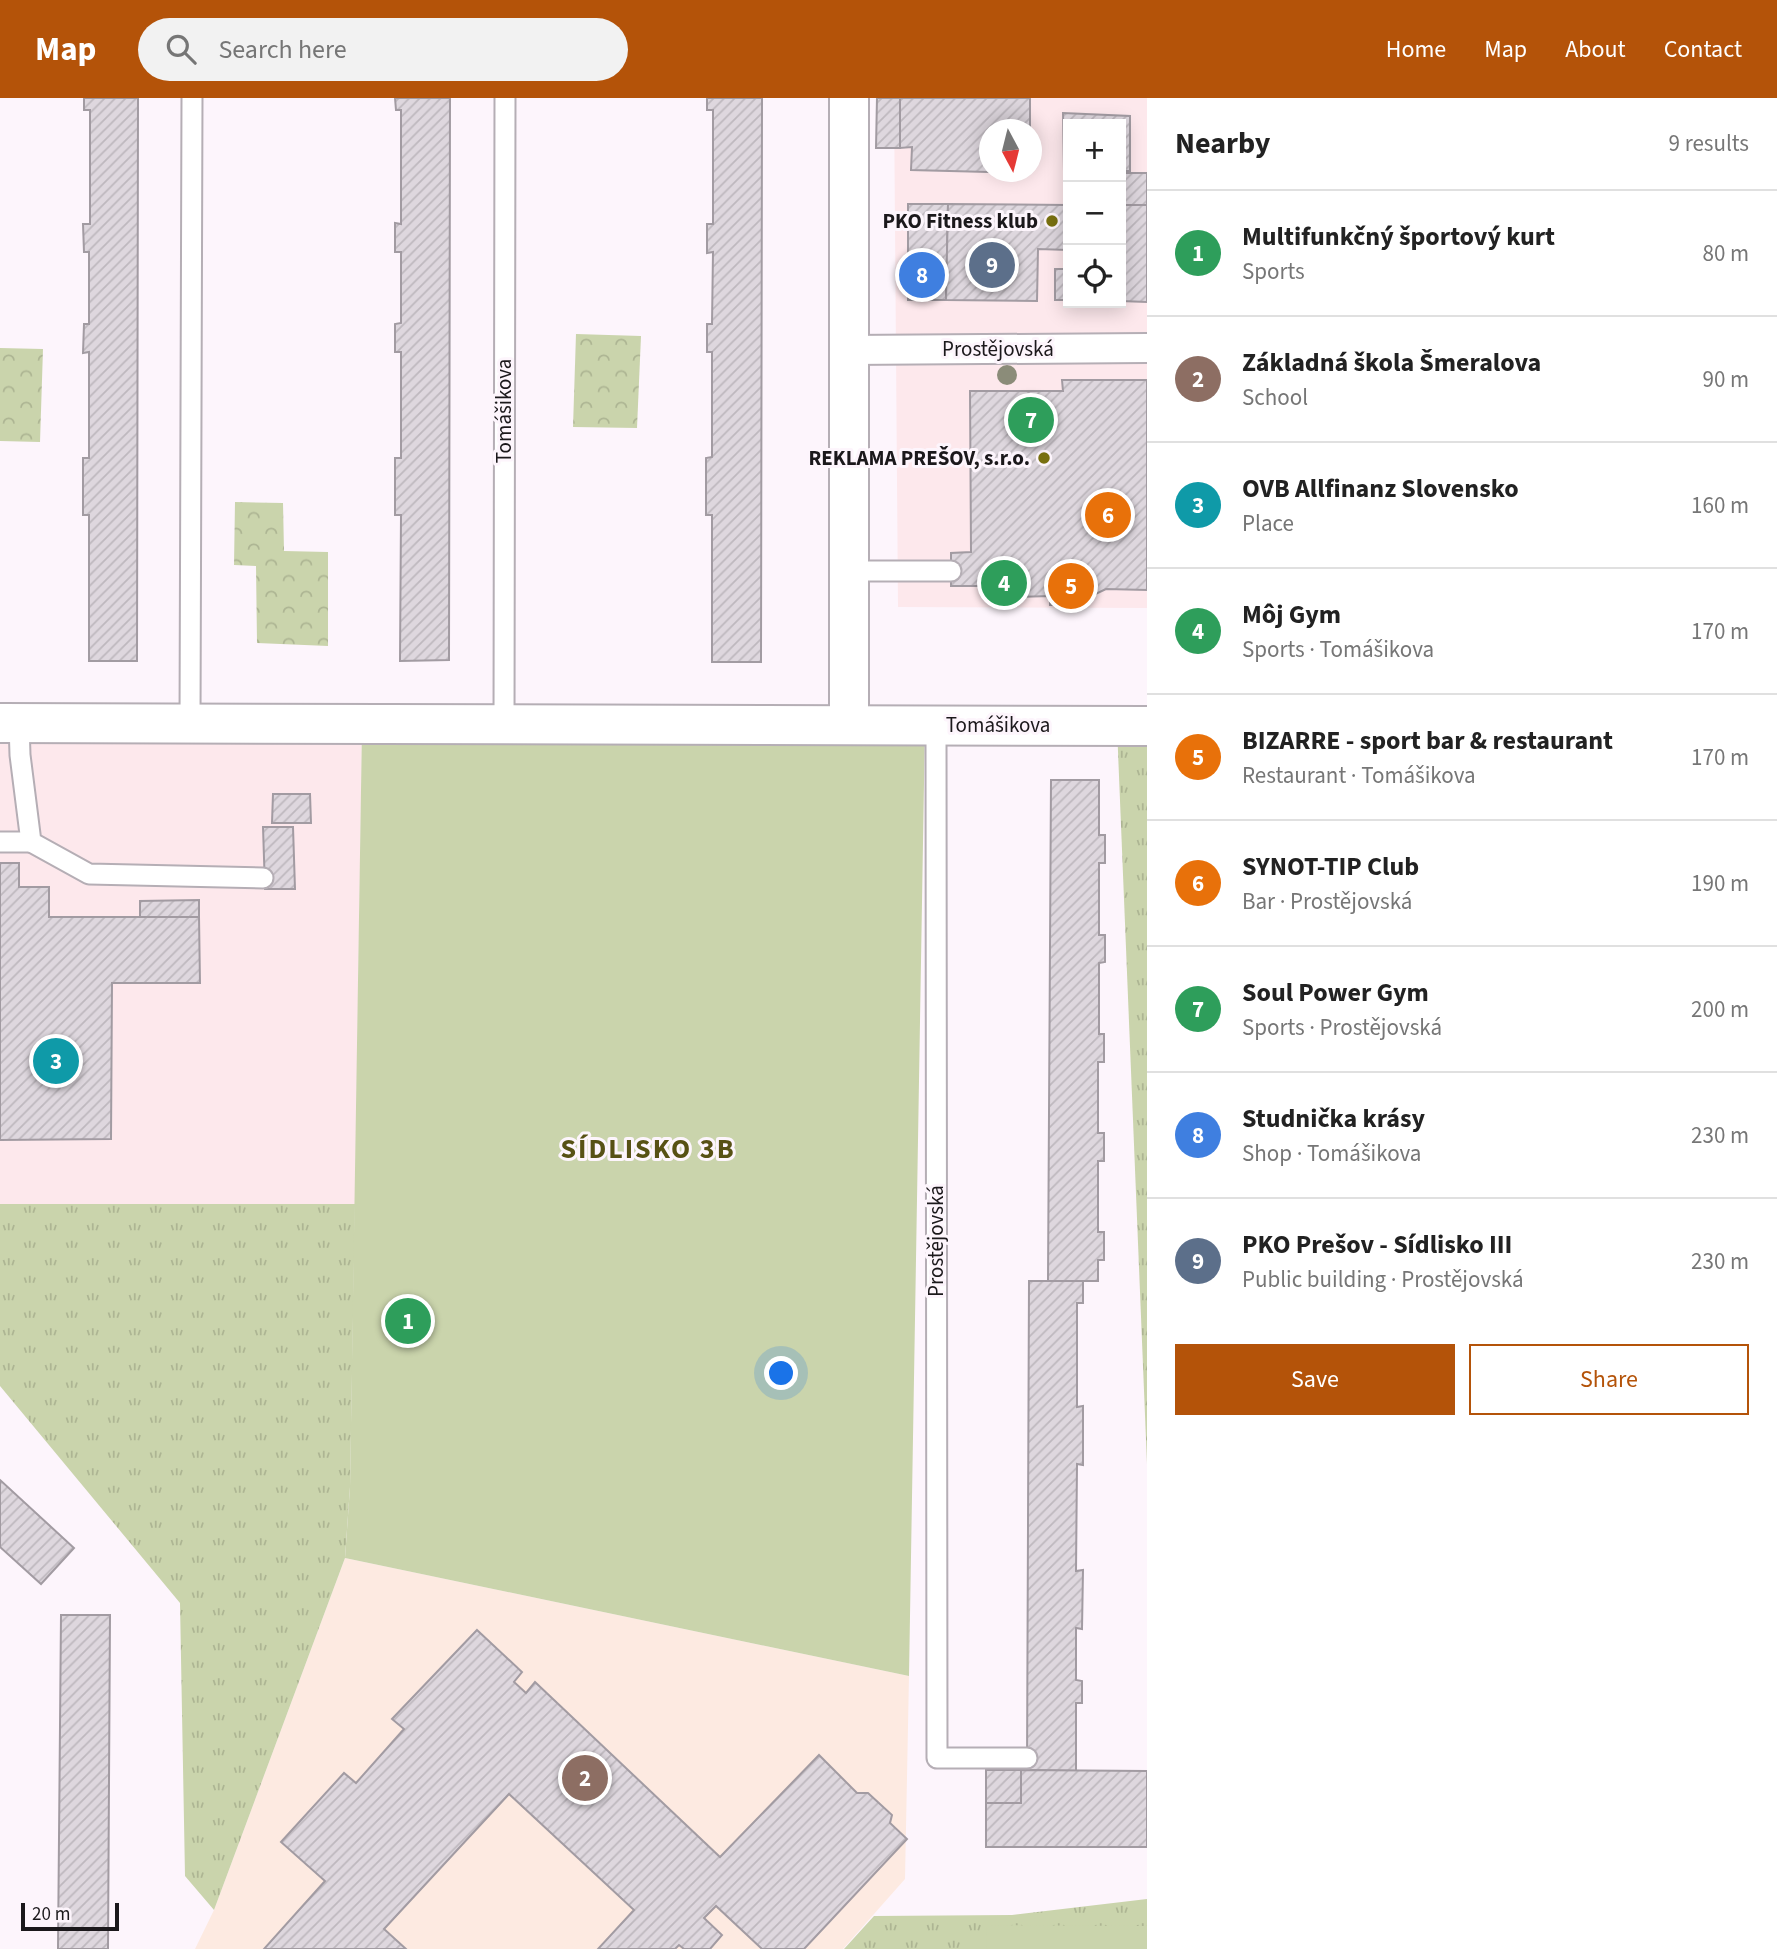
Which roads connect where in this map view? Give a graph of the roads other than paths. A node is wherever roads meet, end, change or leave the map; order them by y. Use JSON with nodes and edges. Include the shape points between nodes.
{"nodes":[{"id":1,"x":192,"y":98,"type":"edge"},
{"id":2,"x":505,"y":98,"type":"edge"},
{"id":3,"x":849,"y":98,"type":"edge"},
{"id":4,"x":1147,"y":348,"type":"edge"},
{"id":5,"x":849,"y":350,"type":"junction"},
{"id":6,"x":849,"y":571,"type":"junction"},
{"id":7,"x":951,"y":571,"type":"dead end"},
{"id":8,"x":10,"y":723,"type":"edge"},
{"id":9,"x":190,"y":723,"type":"junction"},
{"id":10,"x":849,"y":723,"type":"junction"},
{"id":11,"x":504,"y":724,"type":"junction"},
{"id":12,"x":936,"y":724,"type":"junction"},
{"id":13,"x":1147,"y":726,"type":"edge"},
{"id":14,"x":0,"y":842,"type":"edge"},
{"id":15,"x":31,"y":842,"type":"junction"},
{"id":16,"x":263,"y":878,"type":"dead end"},
{"id":17,"x":1027,"y":1758,"type":"dead end"}],
"edges":[{"from":1,"to":9,"type":"lane"},
{"from":2,"to":11,"type":"lane","name":"Tomášikova"},
{"from":3,"to":5,"type":"street"},
{"from":4,"to":5,"type":"street","name":"Prostějovská"},
{"from":5,"to":6,"type":"street"},
{"from":6,"to":7,"type":"lane"},
{"from":6,"to":10,"type":"street"},
{"from":8,"to":9,"type":"street","name":"Tomášikova"},
{"from":8,"to":15,"type":"lane","via":[[20,755]]},
{"from":9,"to":11,"type":"street","name":"Tomášikova"},
{"from":10,"to":11,"type":"street","name":"Tomášikova"},
{"from":10,"to":12,"type":"street","name":"Tomášikova"},
{"from":12,"to":13,"type":"street","name":"Tomášikova"},
{"from":12,"to":17,"type":"lane","name":"Prostějovská","via":[[936,1758]]},
{"from":14,"to":15,"type":"lane"},
{"from":15,"to":16,"type":"lane","via":[[89,874]]}]}
